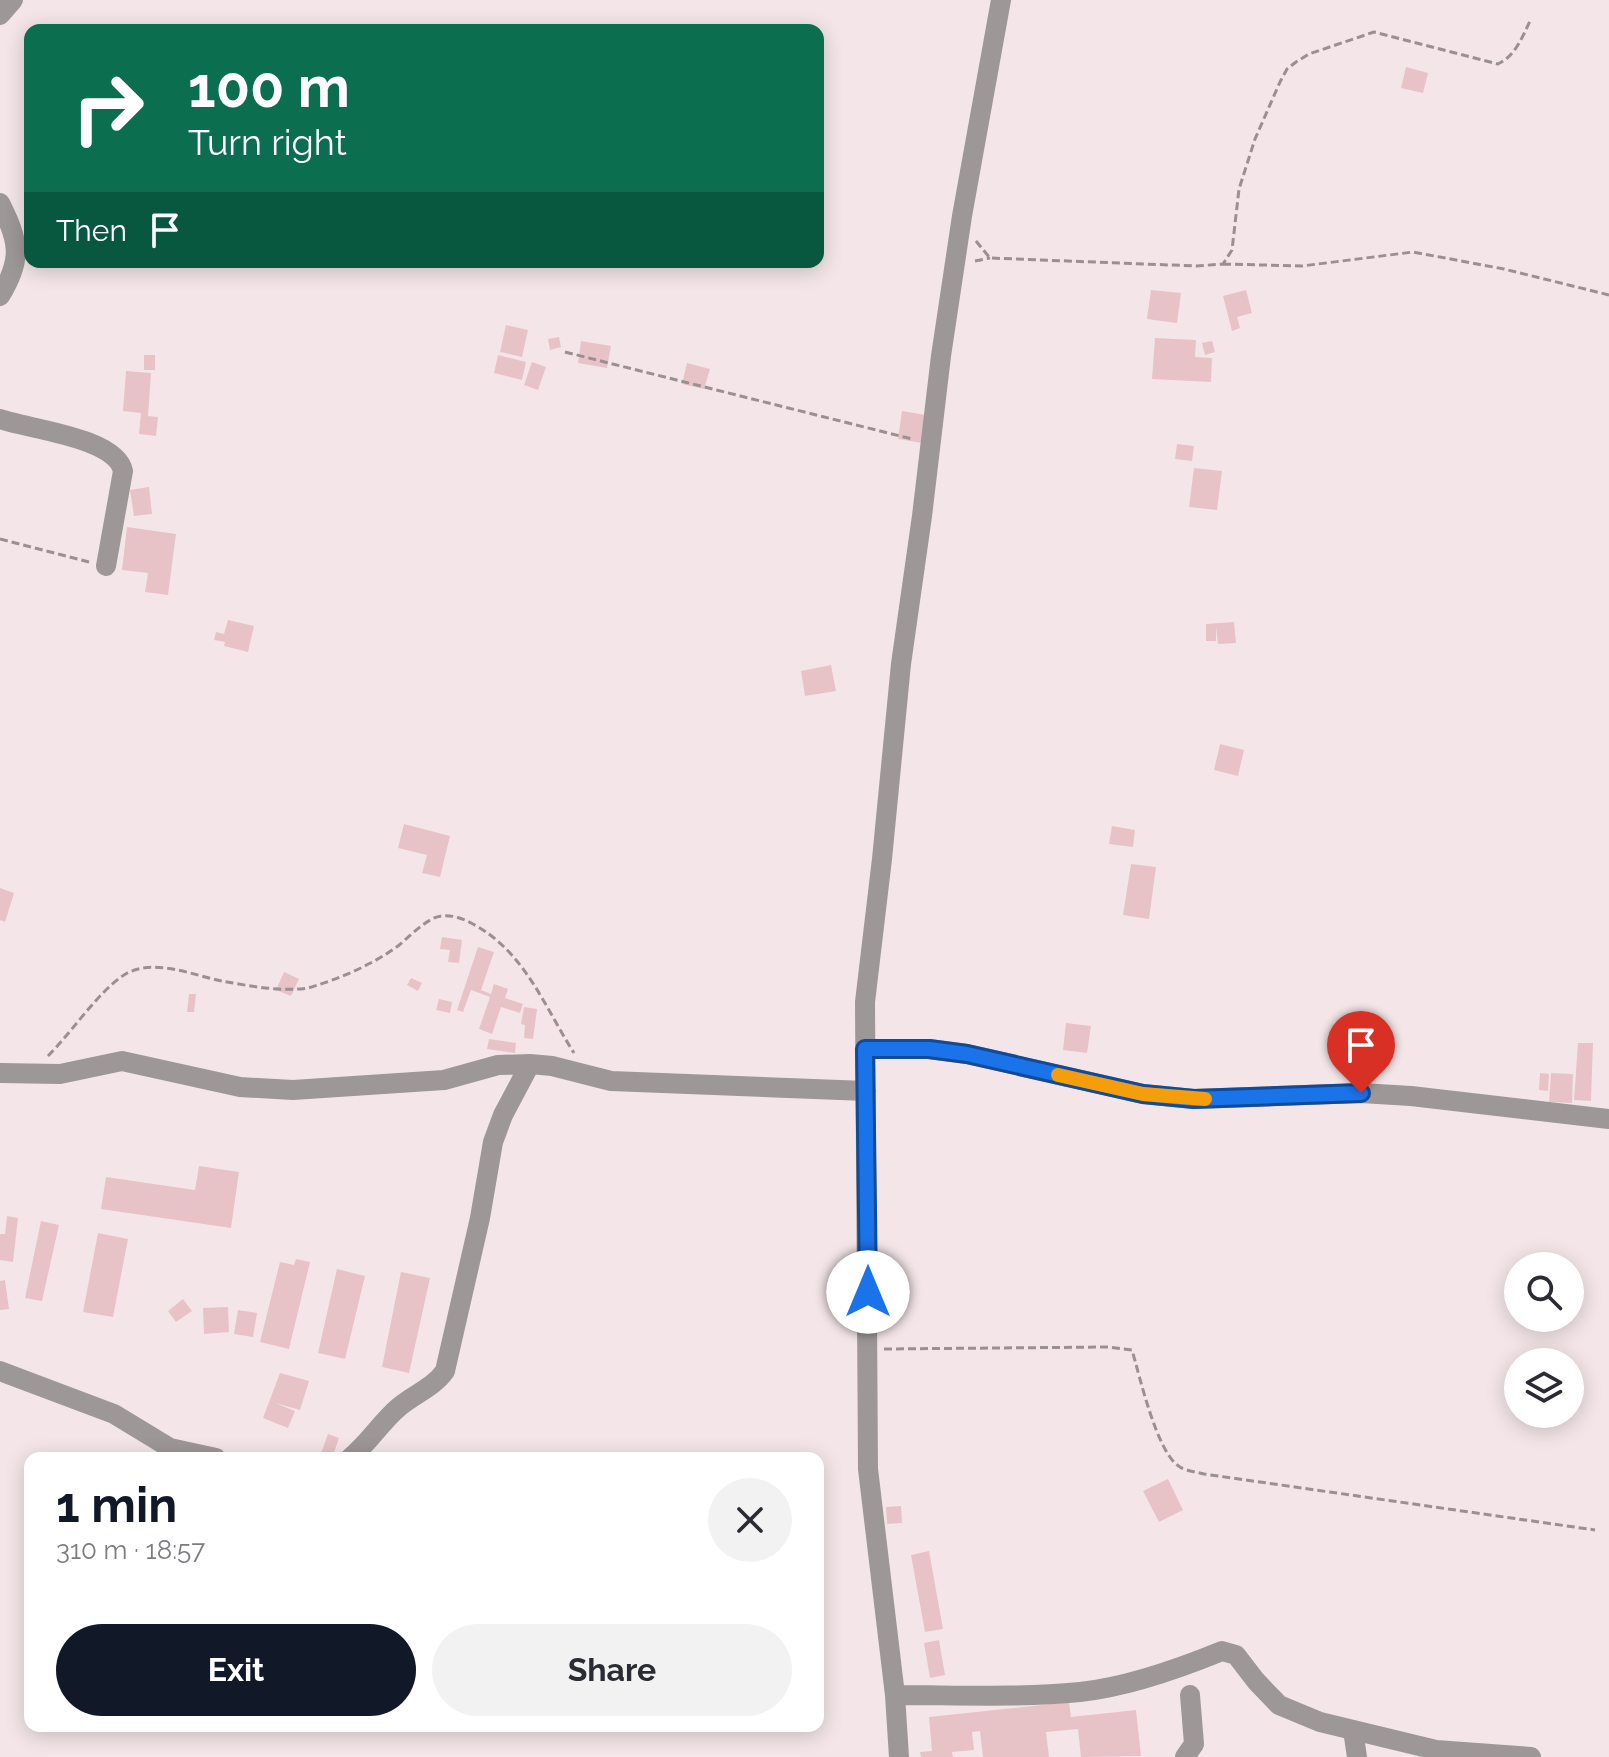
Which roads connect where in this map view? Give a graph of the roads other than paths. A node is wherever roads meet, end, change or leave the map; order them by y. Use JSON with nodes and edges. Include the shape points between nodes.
{"nodes":[{"id":1,"x":13,"y":0,"type":"edge"},
{"id":2,"x":1001,"y":0,"type":"edge"},
{"id":3,"x":0,"y":15,"type":"edge"},
{"id":4,"x":0,"y":203,"type":"edge"},
{"id":5,"x":0,"y":296,"type":"edge"},
{"id":6,"x":0,"y":419,"type":"edge"},
{"id":7,"x":106,"y":566,"type":"road end"},
{"id":8,"x":865,"y":1049,"type":"junction"},
{"id":9,"x":530,"y":1064,"type":"junction"},
{"id":10,"x":0,"y":1073,"type":"edge"},
{"id":11,"x":866,"y":1091,"type":"junction"},
{"id":12,"x":1609,"y":1119,"type":"edge"},
{"id":13,"x":0,"y":1371,"type":"edge"},
{"id":14,"x":188,"y":1452,"type":"edge"},
{"id":15,"x":357,"y":1452,"type":"edge"},
{"id":16,"x":895,"y":1695,"type":"junction"},
{"id":17,"x":1190,"y":1695,"type":"dead end"},
{"id":18,"x":1353,"y":1730,"type":"junction"},
{"id":19,"x":899,"y":1757,"type":"edge"},
{"id":20,"x":1185,"y":1757,"type":"edge"},
{"id":21,"x":1357,"y":1757,"type":"edge"},
{"id":22,"x":1531,"y":1757,"type":"edge"}],
"edges":[{"from":1,"to":3,"type":"street"},
{"from":2,"to":8,"type":"street","via":[[962,216],[901,664],[865,1002]]},
{"from":4,"to":5,"type":"street","via":[[14,233],[17,256]]},
{"from":6,"to":7,"type":"street","via":[[62,433],[119,461],[123,471]]},
{"from":8,"to":11,"type":"street"},
{"from":8,"to":12,"type":"street","via":[[967,1054],[1143,1094],[1194,1099],[1361,1093]]},
{"from":9,"to":10,"type":"street","via":[[498,1065],[444,1080],[293,1090],[240,1087],[122,1061],[60,1074]]},
{"from":9,"to":11,"type":"street","via":[[632,1083]]},
{"from":9,"to":15,"type":"street","via":[[493,1142],[445,1371],[399,1407]]},
{"from":11,"to":16,"type":"street","via":[[868,1469]]},
{"from":13,"to":14,"type":"street","via":[[114,1414],[170,1448]]},
{"from":16,"to":18,"type":"street","via":[[1079,1692],[1230,1651],[1279,1705]]},
{"from":16,"to":19,"type":"street"},
{"from":17,"to":20,"type":"street","via":[[1194,1744]]},
{"from":18,"to":21,"type":"street"},
{"from":18,"to":22,"type":"street","via":[[1436,1750]]}]}
